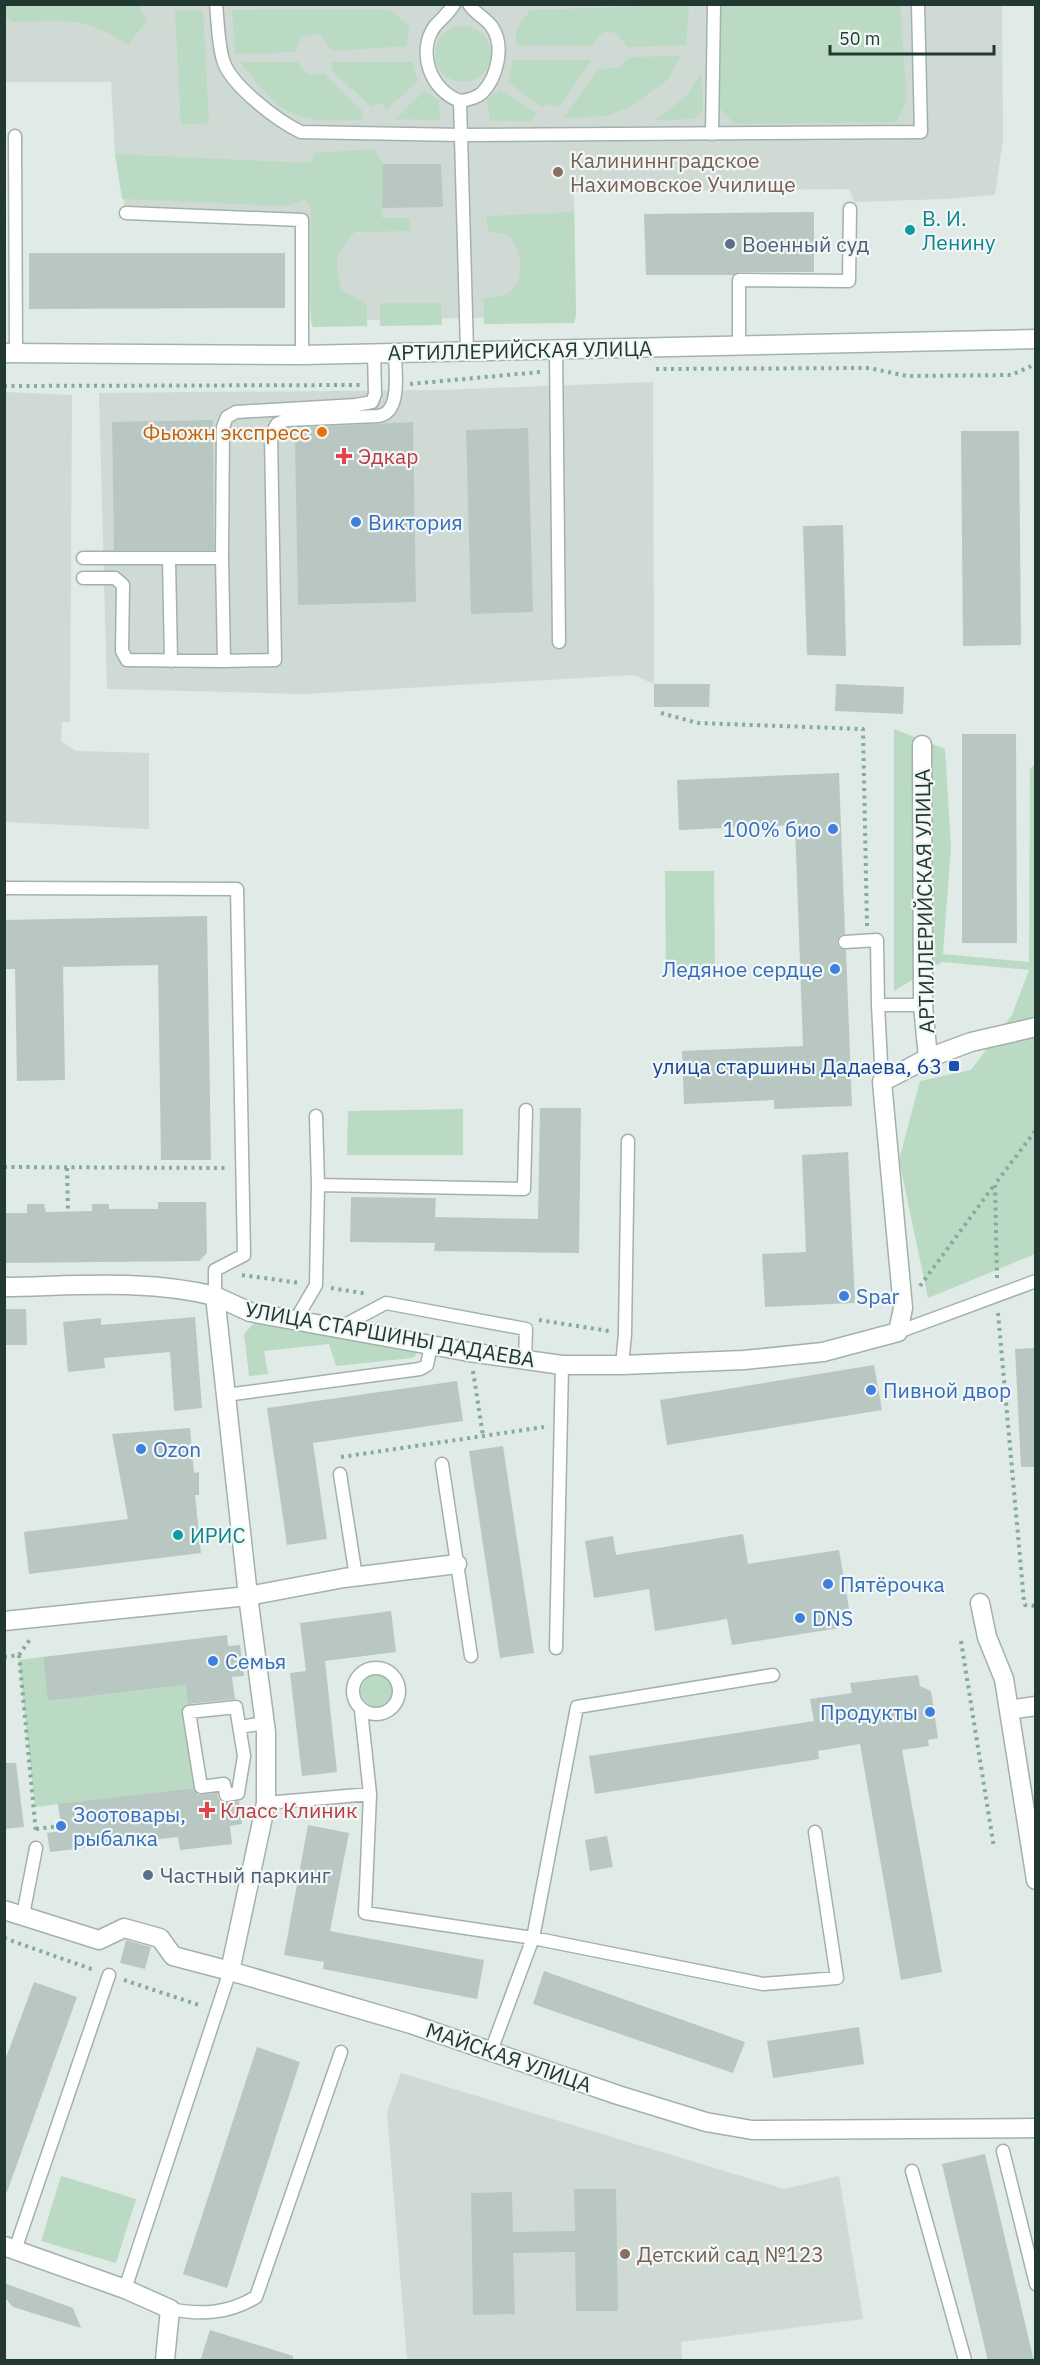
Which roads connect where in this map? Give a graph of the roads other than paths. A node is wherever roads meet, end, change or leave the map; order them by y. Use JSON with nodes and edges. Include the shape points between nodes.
{"nodes":[{"id":1,"x":216,"y":4,"type":"edge"},
{"id":2,"x":454,"y":4,"type":"edge"},
{"id":3,"x":469,"y":4,"type":"edge"},
{"id":4,"x":714,"y":4,"type":"edge"},
{"id":5,"x":918,"y":4,"type":"edge"},
{"id":6,"x":460,"y":101,"type":"junction"},
{"id":7,"x":712,"y":134,"type":"junction"},
{"id":8,"x":461,"y":135,"type":"junction"},
{"id":9,"x":15,"y":136,"type":"dead end"},
{"id":10,"x":850,"y":209,"type":"dead end"},
{"id":11,"x":126,"y":213,"type":"dead end"},
{"id":12,"x":1035,"y":339,"type":"edge"},
{"id":13,"x":739,"y":345,"type":"junction"},
{"id":14,"x":556,"y":349,"type":"junction"},
{"id":15,"x":467,"y":351,"type":"junction"},
{"id":16,"x":10,"y":353,"type":"edge"},
{"id":17,"x":374,"y":353,"type":"junction"},
{"id":18,"x":395,"y":353,"type":"junction"},
{"id":19,"x":302,"y":355,"type":"junction"},
{"id":20,"x":83,"y":558,"type":"dead end"},
{"id":21,"x":222,"y":558,"type":"junction"},
{"id":22,"x":169,"y":559,"type":"junction"},
{"id":23,"x":83,"y":578,"type":"dead end"},
{"id":24,"x":558,"y":642,"type":"dead end"},
{"id":25,"x":224,"y":660,"type":"junction"},
{"id":26,"x":171,"y":662,"type":"junction"},
{"id":27,"x":922,"y":745,"type":"dead end"},
{"id":28,"x":4,"y":888,"type":"edge"},
{"id":29,"x":845,"y":942,"type":"dead end"},
{"id":30,"x":878,"y":1005,"type":"junction"},
{"id":31,"x":923,"y":1005,"type":"junction"},
{"id":32,"x":1035,"y":1027,"type":"edge"},
{"id":33,"x":928,"y":1058,"type":"junction"},
{"id":34,"x":882,"y":1082,"type":"junction"},
{"id":35,"x":526,"y":1110,"type":"dead end"},
{"id":36,"x":316,"y":1116,"type":"dead end"},
{"id":37,"x":628,"y":1141,"type":"dead end"},
{"id":38,"x":318,"y":1185,"type":"junction"},
{"id":39,"x":1035,"y":1281,"type":"edge"},
{"id":40,"x":4,"y":1287,"type":"edge"},
{"id":41,"x":215,"y":1296,"type":"junction"},
{"id":42,"x":296,"y":1321,"type":"junction"},
{"id":43,"x":339,"y":1328,"type":"junction"},
{"id":44,"x":898,"y":1332,"type":"junction"},
{"id":45,"x":431,"y":1345,"type":"junction"},
{"id":46,"x":525,"y":1360,"type":"junction"},
{"id":47,"x":562,"y":1365,"type":"junction"},
{"id":48,"x":622,"y":1365,"type":"junction"},
{"id":49,"x":226,"y":1395,"type":"junction"},
{"id":50,"x":442,"y":1464,"type":"dead end"},
{"id":51,"x":340,"y":1474,"type":"dead end"},
{"id":52,"x":457,"y":1564,"type":"junction"},
{"id":53,"x":356,"y":1577,"type":"junction"},
{"id":54,"x":248,"y":1596,"type":"junction"},
{"id":55,"x":980,"y":1603,"type":"dead end"},
{"id":56,"x":4,"y":1621,"type":"edge"},
{"id":57,"x":556,"y":1648,"type":"dead end"},
{"id":58,"x":471,"y":1656,"type":"dead end"},
{"id":59,"x":773,"y":1675,"type":"dead end"},
{"id":60,"x":1035,"y":1706,"type":"edge"},
{"id":61,"x":361,"y":1710,"type":"dead end"},
{"id":62,"x":1009,"y":1710,"type":"junction"},
{"id":63,"x":265,"y":1723,"type":"junction"},
{"id":64,"x":240,"y":1727,"type":"junction"},
{"id":65,"x":370,"y":1794,"type":"junction"},
{"id":66,"x":266,"y":1803,"type":"junction"},
{"id":67,"x":815,"y":1832,"type":"dead end"},
{"id":68,"x":36,"y":1848,"type":"road end"},
{"id":69,"x":1035,"y":1880,"type":"edge"},
{"id":70,"x":4,"y":1910,"type":"edge"},
{"id":71,"x":23,"y":1915,"type":"junction"},
{"id":72,"x":533,"y":1938,"type":"junction"},
{"id":73,"x":230,"y":1971,"type":"junction"},
{"id":74,"x":109,"y":1975,"type":"dead end"},
{"id":75,"x":491,"y":2051,"type":"junction"},
{"id":76,"x":341,"y":2052,"type":"dead end"},
{"id":77,"x":1035,"y":2128,"type":"edge"},
{"id":78,"x":1003,"y":2151,"type":"dead end"},
{"id":79,"x":912,"y":2171,"type":"dead end"},
{"id":80,"x":10,"y":2248,"type":"edge"},
{"id":81,"x":1035,"y":2284,"type":"edge"},
{"id":82,"x":125,"y":2289,"type":"junction"},
{"id":83,"x":170,"y":2309,"type":"junction"},
{"id":84,"x":165,"y":2361,"type":"edge"},
{"id":85,"x":965,"y":2361,"type":"edge"}],
"edges":[{"from":1,"to":8,"type":"lane","via":[[223,62],[255,100],[284,124],[301,132]]},
{"from":2,"to":6,"type":"lane","via":[[436,25],[426,48],[435,81],[451,98]]},
{"from":3,"to":6,"type":"lane","via":[[491,26],[498,60],[489,84],[480,94]]},
{"from":4,"to":7,"type":"lane"},
{"from":5,"to":7,"type":"lane","via":[[921,132]]},
{"from":6,"to":8,"type":"lane"},
{"from":7,"to":8,"type":"lane"},
{"from":8,"to":15,"type":"lane"},
{"from":9,"to":16,"type":"lane"},
{"from":10,"to":13,"type":"lane","via":[[849,281],[740,280]]},
{"from":11,"to":19,"type":"lane","via":[[302,220]]},
{"from":12,"to":13,"type":"street","name":"АРТИЛЛЕРИЙСКАЯ УЛИЦА"},
{"from":13,"to":14,"type":"street","name":"АРТИЛЛЕРИЙСКАЯ УЛИЦА"},
{"from":14,"to":15,"type":"street","name":"АРТИЛЛЕРИЙСКАЯ УЛИЦА"},
{"from":14,"to":24,"type":"lane"},
{"from":15,"to":18,"type":"street","name":"АРТИЛЛЕРИЙСКАЯ УЛИЦА"},
{"from":16,"to":19,"type":"street","name":"АРТИЛЛЕРИЙСКАЯ УЛИЦА"},
{"from":17,"to":18,"type":"street","name":"АРТИЛЛЕРИЙСКАЯ УЛИЦА"},
{"from":17,"to":19,"type":"street","name":"АРТИЛЛЕРИЙСКАЯ УЛИЦА"},
{"from":17,"to":21,"type":"lane","via":[[372,402],[236,412],[227,417],[223,427]]},
{"from":18,"to":25,"type":"lane","via":[[396,385],[387,412],[378,416],[286,420],[277,424],[271,435],[275,660]]},
{"from":20,"to":22,"type":"lane"},
{"from":21,"to":22,"type":"lane"},
{"from":21,"to":25,"type":"lane"},
{"from":22,"to":26,"type":"lane"},
{"from":23,"to":26,"type":"lane","via":[[115,578],[123,585],[122,651],[128,660]]},
{"from":25,"to":26,"type":"lane"},
{"from":27,"to":31,"type":"street","name":"АРТИЛЛЕРИЙСКАЯ УЛИЦА"},
{"from":28,"to":41,"type":"lane","via":[[237,889],[244,1255],[215,1270]]},
{"from":29,"to":30,"type":"lane","via":[[877,940]]},
{"from":30,"to":31,"type":"lane"},
{"from":30,"to":34,"type":"lane"},
{"from":31,"to":33,"type":"street","name":"АРТИЛЛЕРИЙСКАЯ УЛИЦА"},
{"from":32,"to":33,"type":"street","via":[[970,1042]]},
{"from":33,"to":34,"type":"street"},
{"from":34,"to":44,"type":"street","via":[[903,1308]]},
{"from":35,"to":38,"type":"lane","via":[[524,1190]]},
{"from":36,"to":38,"type":"lane"},
{"from":37,"to":48,"type":"lane"},
{"from":38,"to":42,"type":"lane","via":[[316,1285]]},
{"from":39,"to":44,"type":"lane"},
{"from":40,"to":41,"type":"street","name":"УЛИЦА СТАРШИНЫ ДАДАЕВА","via":[[145,1285],[184,1288]]},
{"from":41,"to":42,"type":"street","name":"УЛИЦА СТАРШИНЫ ДАДАЕВА","via":[[250,1312]]},
{"from":41,"to":49,"type":"street"},
{"from":42,"to":43,"type":"street","name":"УЛИЦА СТАРШИНЫ ДАДАЕВА"},
{"from":43,"to":45,"type":"street","name":"УЛИЦА СТАРШИНЫ ДАДАЕВА"},
{"from":43,"to":46,"type":"lane","via":[[386,1303],[525,1329]]},
{"from":44,"to":48,"type":"street","name":"УЛИЦА СТАРШИНЫ ДАДАЕВА","via":[[823,1352]]},
{"from":45,"to":46,"type":"street","name":"УЛИЦА СТАРШИНЫ ДАДАЕВА"},
{"from":45,"to":49,"type":"lane","via":[[427,1365],[420,1369]]},
{"from":46,"to":47,"type":"street","name":"УЛИЦА СТАРШИНЫ ДАДАЕВА"},
{"from":47,"to":48,"type":"street","name":"УЛИЦА СТАРШИНЫ ДАДАЕВА"},
{"from":47,"to":57,"type":"lane","name":"УЛИЦА СТАРШИНЫ ДАДАЕВА"},
{"from":49,"to":54,"type":"street"},
{"from":50,"to":52,"type":"lane"},
{"from":51,"to":53,"type":"lane"},
{"from":52,"to":53,"type":"street"},
{"from":52,"to":58,"type":"lane"},
{"from":53,"to":54,"type":"street"},
{"from":54,"to":56,"type":"street"},
{"from":54,"to":63,"type":"street"},
{"from":55,"to":62,"type":"street","via":[[987,1637],[1004,1679]]},
{"from":59,"to":72,"type":"lane","via":[[577,1707]]},
{"from":60,"to":62,"type":"street"},
{"from":61,"to":65,"type":"lane"},
{"from":62,"to":69,"type":"street"},
{"from":63,"to":64,"type":"lane"},
{"from":63,"to":66,"type":"street"},
{"from":64,"to":64,"type":"lane","via":[[244,1756],[238,1793],[226,1795],[224,1784],[201,1787],[189,1712],[236,1707]]},
{"from":65,"to":66,"type":"lane"},
{"from":65,"to":72,"type":"lane","via":[[365,1913]]},
{"from":66,"to":73,"type":"street","via":[[241,1888]]},
{"from":67,"to":72,"type":"lane","via":[[837,1978],[763,1984]]},
{"from":68,"to":71,"type":"lane"},
{"from":70,"to":71,"type":"street","name":"МАЙСКАЯ УЛИЦА"},
{"from":71,"to":73,"type":"street","name":"МАЙСКАЯ УЛИЦА","via":[[99,1940],[124,1928],[133,1930],[160,1938],[173,1956]]},
{"from":72,"to":75,"type":"lane"},
{"from":73,"to":75,"type":"street","name":"МАЙСКАЯ УЛИЦА"},
{"from":73,"to":82,"type":"lane"},
{"from":74,"to":80,"type":"lane"},
{"from":75,"to":77,"type":"street","name":"МАЙСКАЯ УЛИЦА","via":[[706,2122],[752,2130]]},
{"from":76,"to":83,"type":"lane","via":[[256,2297],[229,2310],[194,2314]]},
{"from":78,"to":81,"type":"lane"},
{"from":79,"to":85,"type":"lane"},
{"from":80,"to":82,"type":"street"},
{"from":82,"to":83,"type":"street"},
{"from":83,"to":84,"type":"street"}]}
